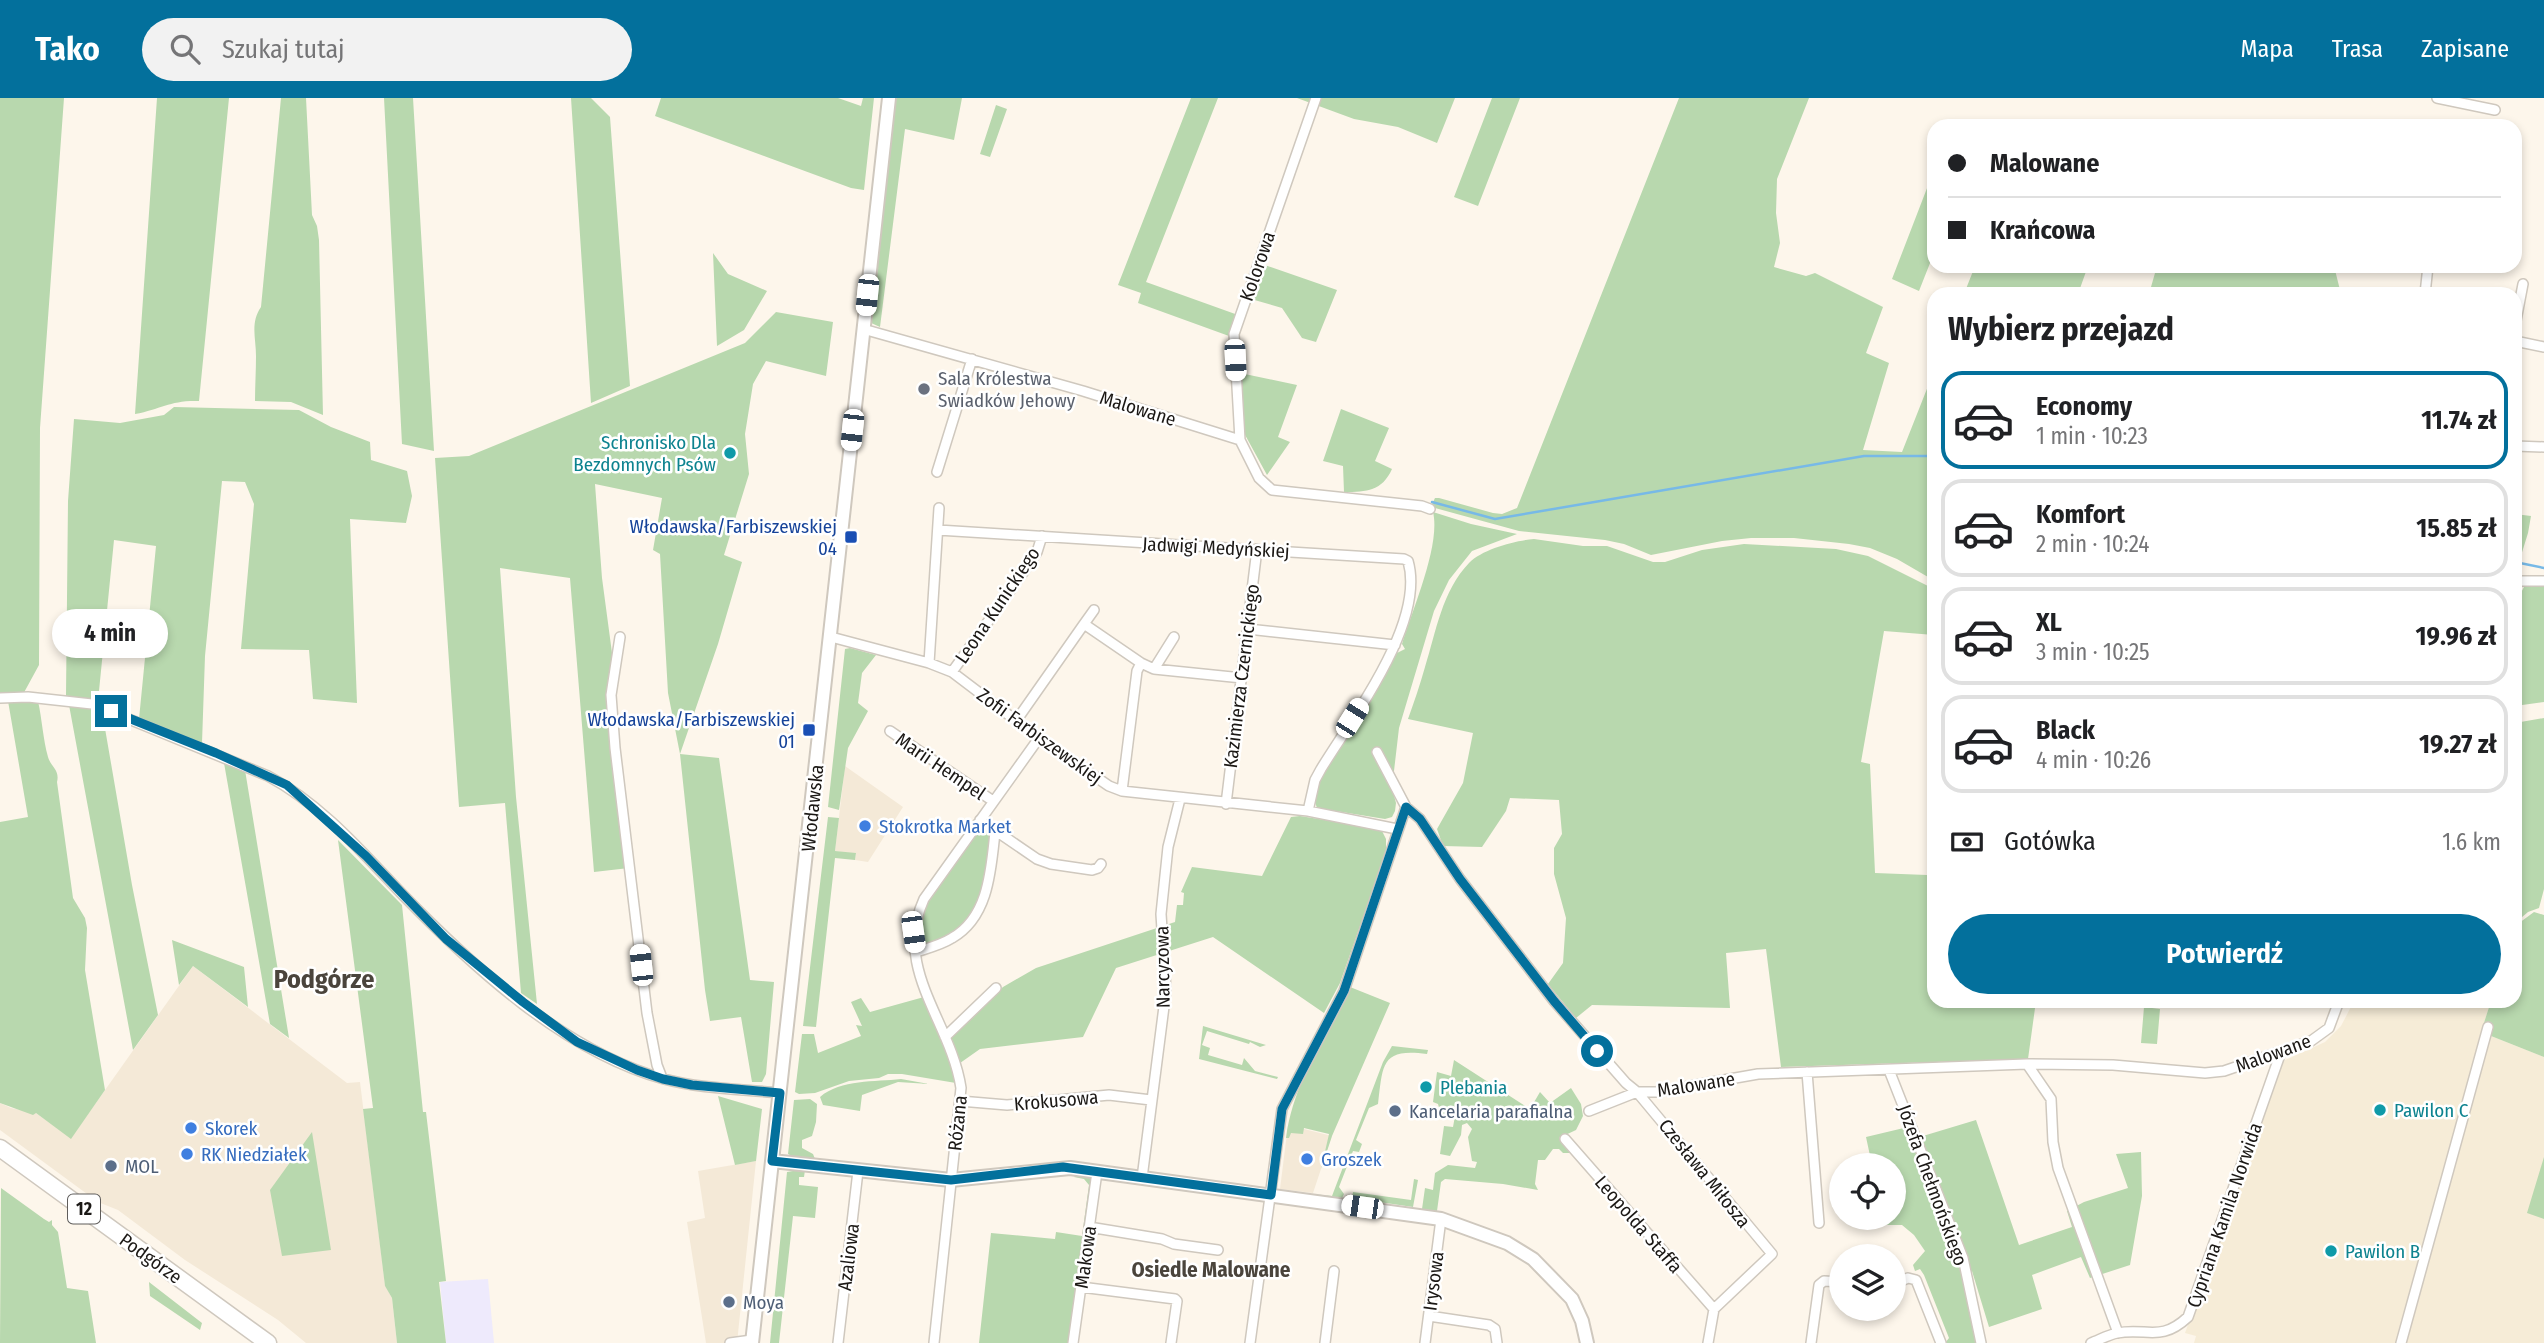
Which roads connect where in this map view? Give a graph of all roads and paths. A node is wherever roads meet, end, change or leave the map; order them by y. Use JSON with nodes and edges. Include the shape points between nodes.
{"nodes":[{"id":1,"x":889,"y":98,"type":"edge"},
{"id":2,"x":1315,"y":98,"type":"edge"},
{"id":3,"x":2437,"y":98,"type":"edge"},
{"id":4,"x":2495,"y":110,"type":"dead end"},
{"id":5,"x":2523,"y":284,"type":"dead end"},
{"id":6,"x":2522,"y":289,"type":"edge"},
{"id":7,"x":863,"y":329,"type":"junction"},
{"id":8,"x":2522,"y":342,"type":"edge"},
{"id":9,"x":2544,"y":347,"type":"edge"},
{"id":10,"x":972,"y":359,"type":"junction"},
{"id":11,"x":1240,"y":440,"type":"junction"},
{"id":12,"x":2522,"y":446,"type":"edge"},
{"id":13,"x":2544,"y":447,"type":"edge"},
{"id":14,"x":937,"y":472,"type":"dead end"},
{"id":15,"x":940,"y":508,"type":"dead end"},
{"id":16,"x":1430,"y":509,"type":"dead end"},
{"id":17,"x":938,"y":530,"type":"junction"},
{"id":18,"x":1042,"y":536,"type":"junction"},
{"id":19,"x":1256,"y":549,"type":"junction"},
{"id":20,"x":2522,"y":581,"type":"edge"},
{"id":21,"x":2544,"y":581,"type":"edge"},
{"id":22,"x":1094,"y":610,"type":"dead end"},
{"id":23,"x":1084,"y":624,"type":"junction"},
{"id":24,"x":1248,"y":629,"type":"junction"},
{"id":25,"x":831,"y":637,"type":"junction"},
{"id":26,"x":1174,"y":637,"type":"dead end"},
{"id":27,"x":620,"y":638,"type":"dead end"},
{"id":28,"x":1395,"y":645,"type":"junction"},
{"id":29,"x":929,"y":663,"type":"junction"},
{"id":30,"x":1141,"y":663,"type":"junction"},
{"id":31,"x":1154,"y":668,"type":"junction"},
{"id":32,"x":951,"y":673,"type":"junction"},
{"id":33,"x":1242,"y":678,"type":"junction"},
{"id":34,"x":0,"y":698,"type":"edge"},
{"id":35,"x":1016,"y":721,"type":"junction"},
{"id":36,"x":890,"y":731,"type":"dead end"},
{"id":37,"x":1039,"y":738,"type":"junction"},
{"id":38,"x":1377,"y":752,"type":"dead end"},
{"id":39,"x":1122,"y":791,"type":"junction"},
{"id":40,"x":1180,"y":799,"type":"junction"},
{"id":41,"x":993,"y":801,"type":"junction"},
{"id":42,"x":1226,"y":804,"type":"junction"},
{"id":43,"x":1406,"y":807,"type":"junction"},
{"id":44,"x":1304,"y":811,"type":"junction"},
{"id":45,"x":980,"y":820,"type":"junction"},
{"id":46,"x":1397,"y":829,"type":"junction"},
{"id":47,"x":995,"y":832,"type":"junction"},
{"id":48,"x":1101,"y":864,"type":"dead end"},
{"id":49,"x":916,"y":952,"type":"junction"},
{"id":50,"x":996,"y":988,"type":"dead end"},
{"id":51,"x":2337,"y":1008,"type":"edge"},
{"id":52,"x":2488,"y":1027,"type":"dead end"},
{"id":53,"x":945,"y":1037,"type":"junction"},
{"id":54,"x":2281,"y":1052,"type":"junction"},
{"id":55,"x":2027,"y":1064,"type":"junction"},
{"id":56,"x":1889,"y":1070,"type":"junction"},
{"id":57,"x":1807,"y":1072,"type":"junction"},
{"id":58,"x":663,"y":1079,"type":"junction"},
{"id":59,"x":1637,"y":1092,"type":"junction"},
{"id":60,"x":780,"y":1093,"type":"junction"},
{"id":61,"x":1151,"y":1100,"type":"junction"},
{"id":62,"x":960,"y":1101,"type":"junction"},
{"id":63,"x":1589,"y":1111,"type":"dead end"},
{"id":64,"x":1565,"y":1139,"type":"dead end"},
{"id":65,"x":0,"y":1149,"type":"edge"},
{"id":66,"x":772,"y":1161,"type":"junction"},
{"id":67,"x":858,"y":1171,"type":"junction"},
{"id":68,"x":1097,"y":1172,"type":"junction"},
{"id":69,"x":1142,"y":1178,"type":"junction"},
{"id":70,"x":951,"y":1180,"type":"junction"},
{"id":71,"x":1271,"y":1195,"type":"junction"},
{"id":72,"x":1441,"y":1219,"type":"junction"},
{"id":73,"x":1819,"y":1223,"type":"dead end"},
{"id":74,"x":1089,"y":1227,"type":"junction"},
{"id":75,"x":1218,"y":1250,"type":"dead end"},
{"id":76,"x":1334,"y":1271,"type":"dead end"},
{"id":77,"x":1906,"y":1279,"type":"edge"},
{"id":78,"x":1829,"y":1281,"type":"edge"},
{"id":79,"x":1081,"y":1287,"type":"junction"},
{"id":80,"x":1714,"y":1309,"type":"junction"},
{"id":81,"x":1429,"y":1316,"type":"junction"},
{"id":82,"x":2118,"y":1333,"type":"junction"},
{"id":83,"x":752,"y":1342,"type":"edge"},
{"id":84,"x":268,"y":1343,"type":"edge"},
{"id":85,"x":730,"y":1343,"type":"edge"},
{"id":86,"x":838,"y":1343,"type":"edge"},
{"id":87,"x":934,"y":1343,"type":"edge"},
{"id":88,"x":1073,"y":1343,"type":"edge"},
{"id":89,"x":1171,"y":1343,"type":"edge"},
{"id":90,"x":1250,"y":1343,"type":"edge"},
{"id":91,"x":1325,"y":1343,"type":"edge"},
{"id":92,"x":1425,"y":1343,"type":"edge"},
{"id":93,"x":1497,"y":1343,"type":"edge"},
{"id":94,"x":1587,"y":1343,"type":"edge"},
{"id":95,"x":1708,"y":1343,"type":"edge"},
{"id":96,"x":1811,"y":1343,"type":"edge"},
{"id":97,"x":1941,"y":1343,"type":"edge"},
{"id":98,"x":1981,"y":1343,"type":"edge"},
{"id":99,"x":2091,"y":1343,"type":"edge"},
{"id":100,"x":2401,"y":1343,"type":"edge"}],
"edges":[{"from":1,"to":7,"type":"main road","name":"Włodawska"},
{"from":2,"to":11,"type":"street","name":"Kolorowa","via":[[1234,334]]},
{"from":3,"to":4,"type":"street"},
{"from":5,"to":6,"type":"street"},
{"from":7,"to":10,"type":"street","name":"Malowane"},
{"from":7,"to":25,"type":"main road","name":"Włodawska"},
{"from":8,"to":9,"type":"street"},
{"from":10,"to":11,"type":"street","name":"Malowane"},
{"from":10,"to":14,"type":"street"},
{"from":11,"to":16,"type":"street","via":[[1267,487]]},
{"from":12,"to":13,"type":"street"},
{"from":15,"to":17,"type":"street"},
{"from":17,"to":18,"type":"street","name":"Jadwigi Medyńskiej"},
{"from":17,"to":29,"type":"street"},
{"from":18,"to":19,"type":"street","name":"Jadwigi Medyńskiej"},
{"from":18,"to":32,"type":"street","name":"Leona Kunickiego","via":[[1037,552]]},
{"from":19,"to":24,"type":"street","name":"Kazimierza Czernickiego"},
{"from":19,"to":28,"type":"street","name":"Jadwigi Medyńskiej","via":[[1404,558],[1408,561],[1409,596]]},
{"from":20,"to":21,"type":"street"},
{"from":22,"to":23,"type":"street"},
{"from":23,"to":30,"type":"street"},
{"from":23,"to":35,"type":"street"},
{"from":24,"to":28,"type":"street"},
{"from":24,"to":33,"type":"street","name":"Kazimierza Czernickiego"},
{"from":25,"to":29,"type":"street","name":"Zofii Farbiszewskiej"},
{"from":25,"to":60,"type":"main road","name":"Włodawska"},
{"from":26,"to":31,"type":"street"},
{"from":27,"to":58,"type":"street","via":[[611,695],[615,748],[649,1026]]},
{"from":28,"to":44,"type":"street","via":[[1321,769]]},
{"from":29,"to":32,"type":"street","name":"Zofii Farbiszewskiej"},
{"from":30,"to":31,"type":"street"},
{"from":30,"to":39,"type":"street"},
{"from":31,"to":33,"type":"street"},
{"from":32,"to":35,"type":"street","name":"Zofii Farbiszewskiej"},
{"from":33,"to":42,"type":"street","name":"Kazimierza Czernickiego"},
{"from":34,"to":58,"type":"street","via":[[92,704],[287,785],[366,856],[446,939],[523,1002],[577,1042]]},
{"from":35,"to":37,"type":"street","name":"Zofii Farbiszewskiej"},
{"from":36,"to":41,"type":"street","name":"Marii Hempel"},
{"from":37,"to":39,"type":"street","name":"Zofii Farbiszewskiej"},
{"from":37,"to":41,"type":"street","name":"Różana"},
{"from":38,"to":43,"type":"street","name":"Malowane"},
{"from":39,"to":40,"type":"street","name":"Zofii Farbiszewskiej"},
{"from":40,"to":42,"type":"street","name":"Zofii Farbiszewskiej"},
{"from":40,"to":61,"type":"street","name":"Narcyzowa","via":[[1168,847],[1161,915],[1166,991]]},
{"from":41,"to":45,"type":"street","name":"Różana"},
{"from":42,"to":44,"type":"street","name":"Zofii Farbiszewskiej"},
{"from":43,"to":46,"type":"street"},
{"from":43,"to":59,"type":"street","name":"Malowane","via":[[1420,819],[1554,1001]]},
{"from":44,"to":46,"type":"street","name":"Zofii Farbiszewskiej"},
{"from":45,"to":47,"type":"street"},
{"from":45,"to":49,"type":"street","name":"Różana","via":[[924,899],[913,932]]},
{"from":46,"to":71,"type":"street","via":[[1344,991],[1282,1109]]},
{"from":47,"to":48,"type":"street","via":[[1051,864],[1092,870]]},
{"from":47,"to":49,"type":"street","via":[[989,883],[980,906],[956,936]]},
{"from":49,"to":53,"type":"street","name":"Różana","via":[[919,977]]},
{"from":50,"to":53,"type":"street"},
{"from":51,"to":54,"type":"street","name":"Malowane","via":[[2323,1034]]},
{"from":52,"to":100,"type":"street"},
{"from":53,"to":62,"type":"street","name":"Różana","via":[[959,1072]]},
{"from":54,"to":55,"type":"street","name":"Malowane","via":[[2205,1073]]},
{"from":54,"to":82,"type":"street","name":"Cypriana Kamila Norwida","via":[[2188,1317],[2177,1329],[2153,1336]]},
{"from":55,"to":56,"type":"street","name":"Malowane"},
{"from":55,"to":82,"type":"street","via":[[2051,1100],[2058,1168]]},
{"from":56,"to":57,"type":"street","name":"Malowane"},
{"from":56,"to":98,"type":"street","name":"Józefa Chełmońskiego","via":[[1962,1258]]},
{"from":57,"to":59,"type":"street","name":"Malowane","via":[[1758,1074]]},
{"from":57,"to":73,"type":"street"},
{"from":58,"to":60,"type":"street"},
{"from":59,"to":63,"type":"street"},
{"from":59,"to":80,"type":"street","name":"Czesława Miłosza","via":[[1772,1254]]},
{"from":60,"to":66,"type":"main road","name":"Włodawska"},
{"from":61,"to":62,"type":"street","name":"Krokusowa","via":[[1109,1095],[1007,1105]]},
{"from":61,"to":69,"type":"street","name":"Narcyzowa"},
{"from":62,"to":70,"type":"street","name":"Różana"},
{"from":64,"to":80,"type":"street","name":"Leopolda Staffa"},
{"from":65,"to":84,"type":"highway","name":"Podgórze","number":"12"},
{"from":66,"to":67,"type":"main road"},
{"from":66,"to":83,"type":"main road","name":"Włodawska"},
{"from":67,"to":70,"type":"main road"},
{"from":67,"to":86,"type":"street","name":"Azaliowa"},
{"from":68,"to":69,"type":"main road"},
{"from":68,"to":70,"type":"main road","via":[[1059,1168]]},
{"from":68,"to":74,"type":"street","name":"Makowa"},
{"from":69,"to":71,"type":"main road"},
{"from":70,"to":87,"type":"street","name":"Różana"},
{"from":71,"to":72,"type":"main road"},
{"from":71,"to":90,"type":"street"},
{"from":72,"to":81,"type":"street","name":"Irysowa"},
{"from":72,"to":94,"type":"main road","via":[[1507,1243],[1533,1259],[1572,1299]]},
{"from":74,"to":75,"type":"street"},
{"from":74,"to":79,"type":"street","name":"Makowa"},
{"from":76,"to":91,"type":"street"},
{"from":77,"to":97,"type":"street","via":[[1916,1280]]},
{"from":78,"to":96,"type":"street","via":[[1819,1285]]},
{"from":79,"to":88,"type":"street","name":"Makowa"},
{"from":79,"to":89,"type":"street","via":[[1175,1299]]},
{"from":80,"to":95,"type":"street"},
{"from":81,"to":92,"type":"street","name":"Irysowa"},
{"from":81,"to":93,"type":"street","via":[[1492,1326]]},
{"from":82,"to":99,"type":"street","name":"Cypriana Kamila Norwida"},
{"from":83,"to":85,"type":"street"}]}
